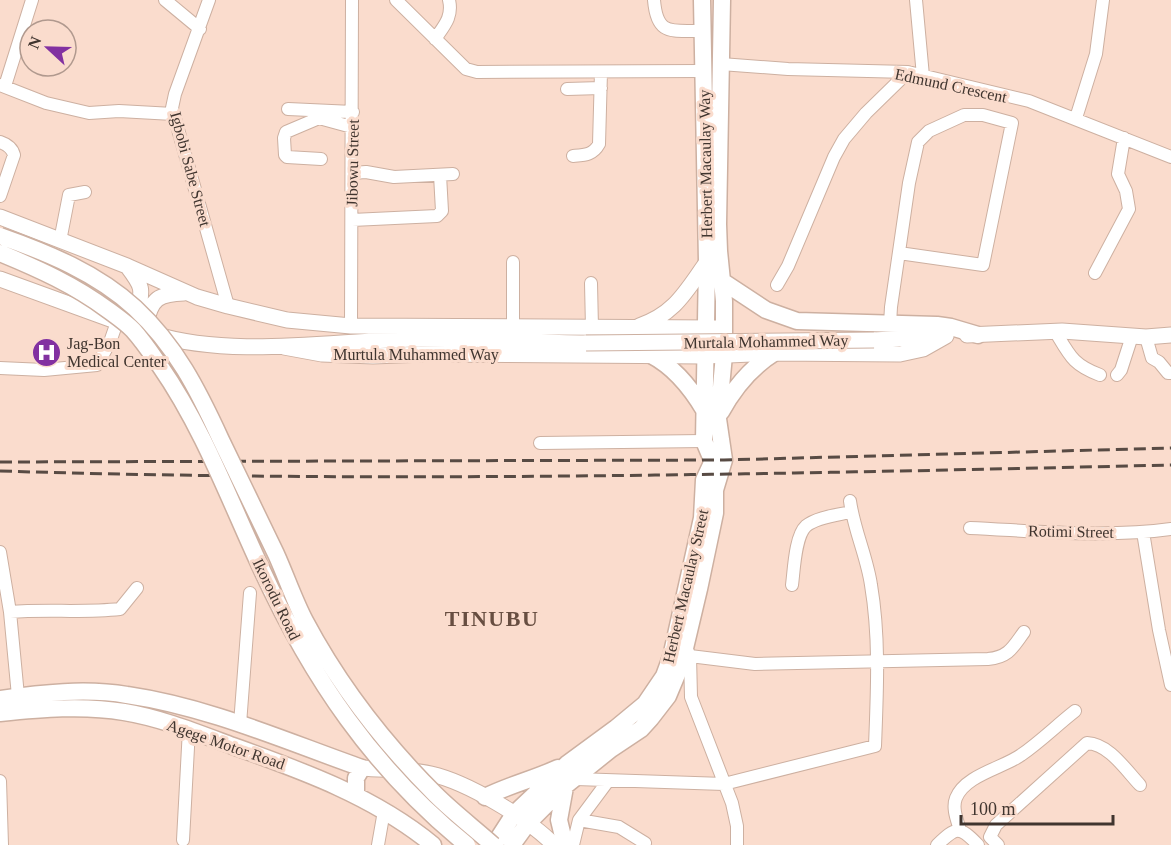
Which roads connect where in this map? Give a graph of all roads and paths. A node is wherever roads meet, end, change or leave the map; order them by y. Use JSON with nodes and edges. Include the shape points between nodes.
{"nodes":[{"id":1,"x":32,"y":0,"type":"edge"},
{"id":2,"x":165,"y":0,"type":"edge"},
{"id":3,"x":209,"y":0,"type":"edge"},
{"id":4,"x":352,"y":0,"type":"edge"},
{"id":5,"x":396,"y":0,"type":"edge"},
{"id":6,"x":448,"y":0,"type":"edge"},
{"id":7,"x":654,"y":0,"type":"edge"},
{"id":8,"x":702,"y":0,"type":"edge"},
{"id":9,"x":722,"y":0,"type":"edge"},
{"id":10,"x":916,"y":0,"type":"edge"},
{"id":11,"x":1103,"y":0,"type":"edge"},
{"id":12,"x":200,"y":29,"type":"junction"},
{"id":13,"x":702,"y":31,"type":"junction"},
{"id":14,"x":435,"y":39,"type":"junction"},
{"id":15,"x":721,"y":64,"type":"junction"},
{"id":16,"x":703,"y":71,"type":"junction"},
{"id":17,"x":601,"y":72,"type":"junction"},
{"id":18,"x":908,"y":72,"type":"junction"},
{"id":19,"x":923,"y":76,"type":"junction"},
{"id":20,"x":2,"y":85,"type":"edge"},
{"id":21,"x":601,"y":88,"type":"junction"},
{"id":22,"x":567,"y":89,"type":"dead end"},
{"id":23,"x":288,"y":109,"type":"dead end"},
{"id":24,"x":352,"y":112,"type":"junction"},
{"id":25,"x":173,"y":114,"type":"junction"},
{"id":26,"x":1076,"y":118,"type":"junction"},
{"id":27,"x":352,"y":127,"type":"junction"},
{"id":28,"x":1124,"y":138,"type":"junction"},
{"id":29,"x":0,"y":141,"type":"edge"},
{"id":30,"x":573,"y":156,"type":"dead end"},
{"id":31,"x":1171,"y":157,"type":"edge"},
{"id":32,"x":321,"y":159,"type":"dead end"},
{"id":33,"x":352,"y":173,"type":"junction"},
{"id":34,"x":85,"y":192,"type":"dead end"},
{"id":35,"x":0,"y":196,"type":"edge"},
{"id":36,"x":0,"y":217,"type":"edge"},
{"id":37,"x":351,"y":220,"type":"junction"},
{"id":38,"x":0,"y":236,"type":"edge"},
{"id":39,"x":60,"y":241,"type":"junction"},
{"id":40,"x":0,"y":253,"type":"edge"},
{"id":41,"x":899,"y":253,"type":"junction"},
{"id":42,"x":513,"y":262,"type":"dead end"},
{"id":43,"x":707,"y":262,"type":"junction"},
{"id":44,"x":127,"y":266,"type":"junction"},
{"id":45,"x":1095,"y":273,"type":"dead end"},
{"id":46,"x":0,"y":279,"type":"edge"},
{"id":47,"x":722,"y":281,"type":"junction"},
{"id":48,"x":591,"y":283,"type":"dead end"},
{"id":49,"x":777,"y":285,"type":"dead end"},
{"id":50,"x":187,"y":293,"type":"junction"},
{"id":51,"x":228,"y":306,"type":"junction"},
{"id":52,"x":115,"y":321,"type":"junction"},
{"id":53,"x":890,"y":324,"type":"junction"},
{"id":54,"x":351,"y":326,"type":"junction"},
{"id":55,"x":724,"y":327,"type":"junction"},
{"id":56,"x":513,"y":328,"type":"junction"},
{"id":57,"x":706,"y":328,"type":"junction"},
{"id":58,"x":629,"y":329,"type":"junction"},
{"id":59,"x":1055,"y":332,"type":"junction"},
{"id":60,"x":156,"y":335,"type":"junction"},
{"id":61,"x":978,"y":335,"type":"junction"},
{"id":62,"x":1171,"y":335,"type":"edge"},
{"id":63,"x":589,"y":336,"type":"junction"},
{"id":64,"x":946,"y":336,"type":"junction"},
{"id":65,"x":1139,"y":337,"type":"junction"},
{"id":66,"x":423,"y":347,"type":"junction"},
{"id":67,"x":774,"y":354,"type":"junction"},
{"id":68,"x":651,"y":355,"type":"junction"},
{"id":69,"x":705,"y":356,"type":"junction"},
{"id":70,"x":724,"y":356,"type":"junction"},
{"id":71,"x":0,"y":368,"type":"edge"},
{"id":72,"x":1171,"y":373,"type":"edge"},
{"id":73,"x":1100,"y":375,"type":"dead end"},
{"id":74,"x":1117,"y":375,"type":"dead end"},
{"id":75,"x":711,"y":415,"type":"junction"},
{"id":76,"x":704,"y":441,"type":"junction"},
{"id":77,"x":540,"y":442,"type":"dead end"},
{"id":78,"x":970,"y":528,"type":"dead end"},
{"id":79,"x":1171,"y":529,"type":"edge"},
{"id":80,"x":1143,"y":532,"type":"junction"},
{"id":81,"x":0,"y":552,"type":"edge"},
{"id":82,"x":792,"y":585,"type":"dead end"},
{"id":83,"x":137,"y":588,"type":"dead end"},
{"id":84,"x":3,"y":593,"type":"edge"},
{"id":85,"x":250,"y":593,"type":"dead end"},
{"id":86,"x":10,"y":612,"type":"junction"},
{"id":87,"x":1024,"y":632,"type":"dead end"},
{"id":88,"x":688,"y":652,"type":"junction"},
{"id":89,"x":878,"y":660,"type":"junction"},
{"id":90,"x":1171,"y":685,"type":"edge"},
{"id":91,"x":18,"y":696,"type":"junction"},
{"id":92,"x":0,"y":699,"type":"edge"},
{"id":93,"x":1075,"y":711,"type":"dead end"},
{"id":94,"x":0,"y":713,"type":"edge"},
{"id":95,"x":240,"y":724,"type":"junction"},
{"id":96,"x":189,"y":729,"type":"junction"},
{"id":97,"x":567,"y":764,"type":"junction"},
{"id":98,"x":362,"y":768,"type":"junction"},
{"id":99,"x":0,"y":780,"type":"edge"},
{"id":100,"x":608,"y":781,"type":"junction"},
{"id":101,"x":571,"y":783,"type":"junction"},
{"id":102,"x":724,"y":784,"type":"junction"},
{"id":103,"x":1140,"y":785,"type":"dead end"},
{"id":104,"x":356,"y":795,"type":"junction"},
{"id":105,"x":485,"y":797,"type":"junction"},
{"id":106,"x":384,"y":811,"type":"junction"},
{"id":107,"x":521,"y":819,"type":"junction"},
{"id":108,"x":579,"y":820,"type":"junction"},
{"id":109,"x":960,"y":830,"type":"junction"},
{"id":110,"x":183,"y":840,"type":"dead end"},
{"id":111,"x":645,"y":843,"type":"dead end"},
{"id":112,"x":2,"y":845,"type":"edge"},
{"id":113,"x":378,"y":845,"type":"edge"},
{"id":114,"x":433,"y":845,"type":"edge"},
{"id":115,"x":467,"y":845,"type":"edge"},
{"id":116,"x":494,"y":845,"type":"edge"},
{"id":117,"x":513,"y":845,"type":"edge"},
{"id":118,"x":554,"y":845,"type":"edge"},
{"id":119,"x":565,"y":845,"type":"edge"},
{"id":120,"x":573,"y":845,"type":"edge"},
{"id":121,"x":737,"y":845,"type":"edge"},
{"id":122,"x":937,"y":845,"type":"edge"},
{"id":123,"x":978,"y":845,"type":"edge"},
{"id":124,"x":998,"y":845,"type":"edge"}],
"edges":[{"from":1,"to":20,"type":"street"},
{"from":2,"to":12,"type":"street"},
{"from":3,"to":12,"type":"street","name":"Igbobi Sabe Street"},
{"from":4,"to":24,"type":"street","name":"Jibowu Street"},
{"from":5,"to":14,"type":"street"},
{"from":6,"to":14,"type":"street","via":[[449,19]]},
{"from":7,"to":13,"type":"street","via":[[661,25]]},
{"from":8,"to":13,"type":"highway","name":"Herbert Macaulay Way"},
{"from":9,"to":15,"type":"highway","name":"Herbert Macaulay Way"},
{"from":10,"to":19,"type":"street"},
{"from":11,"to":26,"type":"street","via":[[1096,54]]},
{"from":12,"to":25,"type":"street","name":"Igbobi Sabe Street","via":[[175,94]]},
{"from":13,"to":16,"type":"highway","name":"Herbert Macaulay Way"},
{"from":14,"to":17,"type":"street","via":[[466,69],[477,72]]},
{"from":15,"to":18,"type":"street","name":"Edmund Crescent"},
{"from":15,"to":47,"type":"highway","name":"Herbert Macaulay Way","via":[[718,224]]},
{"from":16,"to":17,"type":"street"},
{"from":16,"to":43,"type":"highway","name":"Herbert Macaulay Way","via":[[701,244]]},
{"from":17,"to":21,"type":"street"},
{"from":18,"to":19,"type":"street","name":"Edmund Crescent"},
{"from":18,"to":49,"type":"street","via":[[844,139]]},
{"from":19,"to":26,"type":"street","name":"Edmund Crescent","via":[[1029,101]]},
{"from":20,"to":25,"type":"street","via":[[46,103],[89,113]]},
{"from":21,"to":22,"type":"street"},
{"from":21,"to":30,"type":"street","via":[[599,144],[588,155]]},
{"from":23,"to":24,"type":"street"},
{"from":24,"to":27,"type":"street","name":"Jibowu Street"},
{"from":25,"to":51,"type":"street","name":"Igbobi Sabe Street"},
{"from":26,"to":28,"type":"street","name":"Edmund Crescent"},
{"from":27,"to":32,"type":"street","via":[[319,118],[286,132],[287,157]]},
{"from":27,"to":33,"type":"street","name":"Jibowu Street"},
{"from":28,"to":31,"type":"street","name":"Edmund Crescent"},
{"from":28,"to":45,"type":"street","via":[[1118,174],[1129,209]]},
{"from":29,"to":35,"type":"street","via":[[14,154]]},
{"from":33,"to":37,"type":"street","name":"Jibowu Street"},
{"from":33,"to":37,"type":"street","via":[[394,177],[446,175],[442,211],[437,216]]},
{"from":34,"to":39,"type":"street","via":[[69,195]]},
{"from":36,"to":39,"type":"main road"},
{"from":37,"to":54,"type":"street","name":"Jibowu Street"},
{"from":38,"to":116,"type":"highway","name":"Ikorodu Road","bridge":true,"via":[[106,285],[135,308],[173,351],[190,376],[305,620],[336,673],[395,752],[437,796]]},
{"from":39,"to":44,"type":"main road"},
{"from":40,"to":115,"type":"highway","name":"Ikorodu Road","bridge":true,"via":[[81,290],[145,343],[189,411],[262,571],[330,695],[364,744],[401,785]]},
{"from":41,"to":41,"type":"street","via":[[918,142],[929,131],[964,115],[983,115],[1012,123],[983,265]]},
{"from":41,"to":53,"type":"street"},
{"from":42,"to":56,"type":"street"},
{"from":43,"to":57,"type":"highway","name":"Herbert Macaulay Way"},
{"from":43,"to":58,"type":"main road","via":[[688,291],[665,314]]},
{"from":44,"to":50,"type":"main road"},
{"from":44,"to":52,"type":"main road","via":[[142,293],[137,313],[127,320]]},
{"from":46,"to":52,"type":"main road"},
{"from":47,"to":53,"type":"highway","via":[[766,310],[798,321]]},
{"from":47,"to":55,"type":"highway","name":"Herbert Macaulay Way"},
{"from":48,"to":63,"type":"street"},
{"from":50,"to":51,"type":"main road"},
{"from":50,"to":60,"type":"main road","via":[[166,293],[153,302],[146,324]]},
{"from":51,"to":54,"type":"main road","via":[[287,320]]},
{"from":52,"to":60,"type":"main road"},
{"from":52,"to":71,"type":"street","via":[[98,365],[44,370]]},
{"from":53,"to":61,"type":"highway","via":[[937,325]]},
{"from":54,"to":56,"type":"main road","name":"Murtula Muhammed Way"},
{"from":55,"to":57,"type":"main road","name":"Murtula Muhammed Way"},
{"from":55,"to":70,"type":"highway","name":"Herbert Macaulay Street"},
{"from":56,"to":63,"type":"main road","name":"Murtula Muhammed Way"},
{"from":57,"to":58,"type":"main road","name":"Murtula Muhammed Way"},
{"from":57,"to":69,"type":"highway","name":"Herbert Macaulay Street"},
{"from":58,"to":63,"type":"main road","name":"Murtula Muhammed Way"},
{"from":59,"to":61,"type":"main road"},
{"from":59,"to":65,"type":"main road"},
{"from":59,"to":73,"type":"street","via":[[1076,363]]},
{"from":60,"to":66,"type":"main road","name":"Murtula Muhammed Way","via":[[322,354],[373,356]]},
{"from":61,"to":64,"type":"main road"},
{"from":62,"to":65,"type":"main road"},
{"from":63,"to":64,"type":"main road","name":"Murtala Mohammed Way","bridge":true,"via":[[874,340]]},
{"from":63,"to":66,"type":"main road","name":"Murtula Muhammed Way"},
{"from":64,"to":67,"type":"main road","name":"Murtula Muhammed Way","via":[[923,349],[900,354]]},
{"from":65,"to":72,"type":"street","via":[[1152,358]]},
{"from":65,"to":74,"type":"street"},
{"from":66,"to":68,"type":"main road","name":"Murtula Muhammed Way"},
{"from":67,"to":70,"type":"main road","name":"Murtula Muhammed Way"},
{"from":67,"to":75,"type":"highway","via":[[746,375]]},
{"from":68,"to":69,"type":"main road","name":"Murtula Muhammed Way"},
{"from":68,"to":75,"type":"highway","via":[[671,368]]},
{"from":69,"to":70,"type":"main road","name":"Murtula Muhammed Way"},
{"from":69,"to":75,"type":"highway","name":"Herbert Macaulay Street"},
{"from":70,"to":75,"type":"highway","name":"Herbert Macaulay Street"},
{"from":75,"to":76,"type":"highway","name":"Herbert Macaulay Street"},
{"from":75,"to":88,"type":"highway","name":"Herbert Macaulay Street","via":[[724,460],[715,490],[713,521]]},
{"from":76,"to":77,"type":"street"},
{"from":76,"to":97,"type":"highway","name":"Herbert Macaulay Street","via":[[712,460],[704,480],[698,539],[664,676],[633,715]]},
{"from":78,"to":80,"type":"street","name":"Rotimi Street"},
{"from":79,"to":80,"type":"street","name":"Rotimi Street"},
{"from":80,"to":90,"type":"street"},
{"from":81,"to":84,"type":"street"},
{"from":82,"to":89,"type":"street","via":[[799,539],[805,527],[851,506],[871,582]]},
{"from":83,"to":86,"type":"street","via":[[120,609]]},
{"from":84,"to":86,"type":"street"},
{"from":85,"to":95,"type":"street"},
{"from":86,"to":91,"type":"street"},
{"from":87,"to":89,"type":"street","via":[[1000,658]]},
{"from":88,"to":89,"type":"street","via":[[755,663]]},
{"from":88,"to":101,"type":"highway","name":"Herbert Macaulay Street","via":[[668,696],[641,729]]},
{"from":88,"to":102,"type":"street","via":[[691,698]]},
{"from":89,"to":102,"type":"street","via":[[875,746]]},
{"from":91,"to":92,"type":"highway","name":"Agege Motor Road"},
{"from":91,"to":95,"type":"highway","name":"Agege Motor Road","via":[[127,694]]},
{"from":93,"to":109,"type":"street","via":[[1019,757],[963,788],[954,805]]},
{"from":94,"to":96,"type":"highway","name":"Agege Motor Road","via":[[108,710]]},
{"from":95,"to":98,"type":"highway","name":"Agege Motor Road"},
{"from":96,"to":104,"type":"highway","name":"Agege Motor Road"},
{"from":96,"to":110,"type":"street"},
{"from":97,"to":105,"type":"highway"},
{"from":97,"to":107,"type":"highway","name":"Herbert Macaulay Street"},
{"from":98,"to":104,"type":"highway","via":[[355,785]]},
{"from":98,"to":105,"type":"main road","via":[[430,774]]},
{"from":99,"to":112,"type":"street"},
{"from":100,"to":101,"type":"street"},
{"from":100,"to":102,"type":"street"},
{"from":100,"to":108,"type":"street"},
{"from":101,"to":107,"type":"highway","name":"Herbert Macaulay Street"},
{"from":101,"to":119,"type":"highway","via":[[559,820]]},
{"from":102,"to":121,"type":"street","via":[[734,814]]},
{"from":103,"to":124,"type":"street","via":[[1105,749],[1087,743],[996,825],[990,837]]},
{"from":104,"to":106,"type":"highway","name":"Agege Motor Road"},
{"from":105,"to":107,"type":"main road"},
{"from":106,"to":113,"type":"street"},
{"from":106,"to":114,"type":"highway","name":"Agege Motor Road"},
{"from":107,"to":116,"type":"highway","name":"Herbert Macaulay Street"},
{"from":107,"to":117,"type":"highway","name":"Herbert Macaulay Street"},
{"from":107,"to":118,"type":"main road"},
{"from":108,"to":111,"type":"street","via":[[619,827]]},
{"from":108,"to":120,"type":"street"},
{"from":109,"to":122,"type":"street","via":[[951,832]]},
{"from":109,"to":123,"type":"street"}]}
